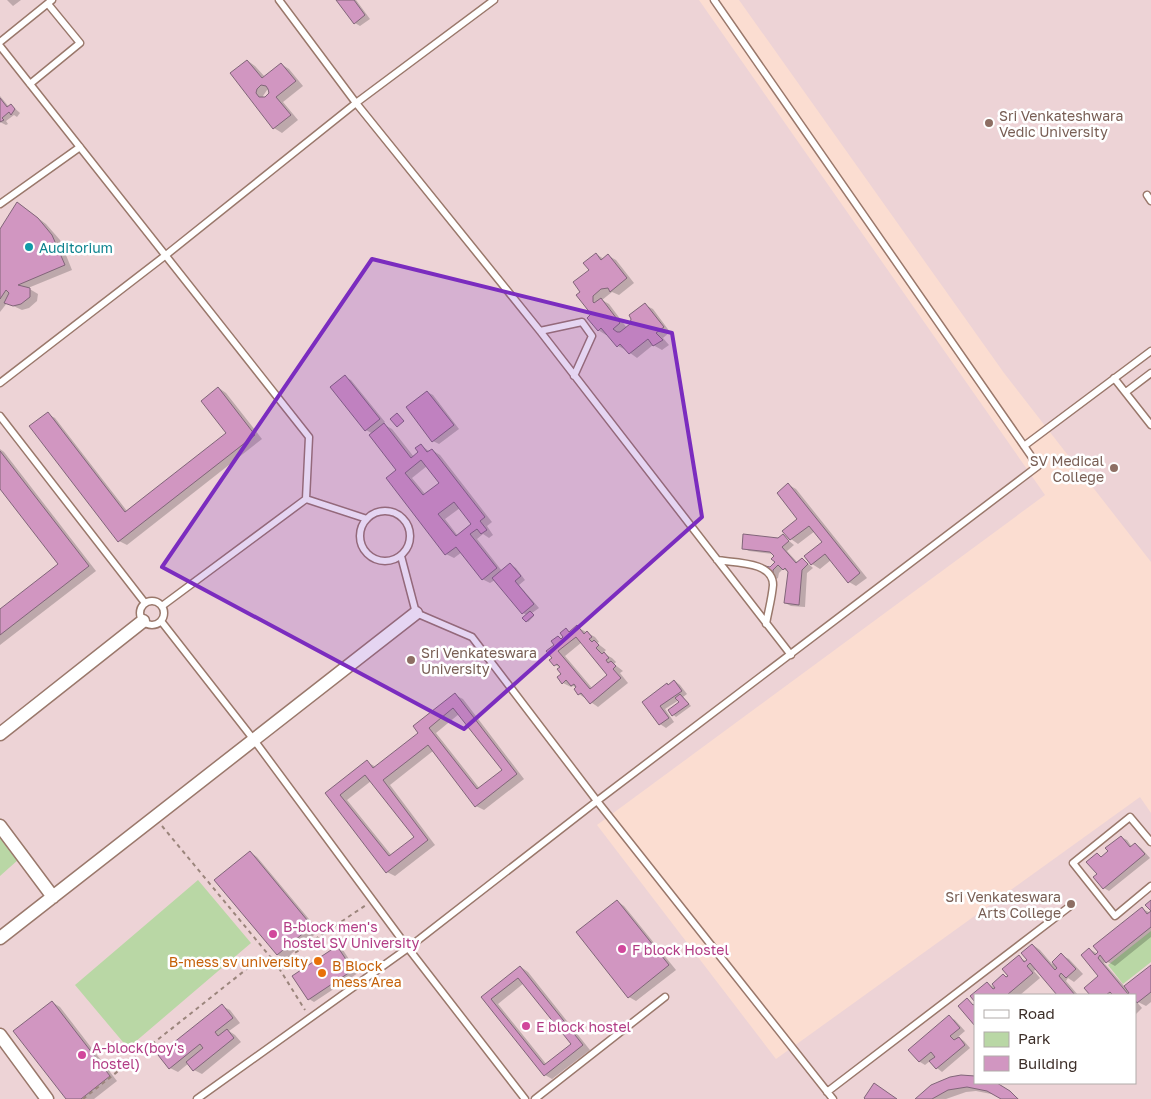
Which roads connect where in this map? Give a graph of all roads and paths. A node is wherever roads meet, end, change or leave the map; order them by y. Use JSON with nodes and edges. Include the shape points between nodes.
{"nodes":[{"id":1,"x":279,"y":0,"type":"edge"},
{"id":2,"x":494,"y":0,"type":"edge"},
{"id":3,"x":714,"y":0,"type":"edge"},
{"id":4,"x":50,"y":2,"type":"edge"},
{"id":5,"x":0,"y":42,"type":"edge"},
{"id":6,"x":0,"y":46,"type":"edge"},
{"id":7,"x":30,"y":84,"type":"junction"},
{"id":8,"x":356,"y":103,"type":"junction"},
{"id":9,"x":80,"y":147,"type":"junction"},
{"id":10,"x":0,"y":204,"type":"edge"},
{"id":11,"x":166,"y":255,"type":"junction"},
{"id":12,"x":540,"y":331,"type":"junction"},
{"id":13,"x":1151,"y":351,"type":"edge"},
{"id":14,"x":1151,"y":373,"type":"edge"},
{"id":15,"x":574,"y":376,"type":"junction"},
{"id":16,"x":1114,"y":378,"type":"junction"},
{"id":17,"x":0,"y":383,"type":"edge"},
{"id":18,"x":1126,"y":392,"type":"junction"},
{"id":19,"x":0,"y":416,"type":"edge"},
{"id":20,"x":1151,"y":425,"type":"edge"},
{"id":21,"x":1024,"y":446,"type":"junction"},
{"id":22,"x":306,"y":499,"type":"junction"},
{"id":23,"x":367,"y":519,"type":"junction"},
{"id":24,"x":401,"y":556,"type":"junction"},
{"id":25,"x":717,"y":560,"type":"junction"},
{"id":26,"x":145,"y":603,"type":"junction"},
{"id":27,"x":162,"y":606,"type":"junction"},
{"id":28,"x":416,"y":613,"type":"junction"},
{"id":29,"x":144,"y":621,"type":"junction"},
{"id":30,"x":161,"y":621,"type":"junction"},
{"id":31,"x":766,"y":624,"type":"junction"},
{"id":32,"x":791,"y":655,"type":"junction"},
{"id":33,"x":0,"y":734,"type":"edge"},
{"id":34,"x":254,"y":740,"type":"junction"},
{"id":35,"x":597,"y":801,"type":"junction"},
{"id":36,"x":155,"y":818,"type":"junction"},
{"id":37,"x":0,"y":826,"type":"edge"},
{"id":38,"x":1151,"y":842,"type":"edge"},
{"id":39,"x":1151,"y":886,"type":"edge"},
{"id":40,"x":53,"y":896,"type":"junction"},
{"id":41,"x":372,"y":900,"type":"junction"},
{"id":42,"x":1069,"y":907,"type":"dead end"},
{"id":43,"x":0,"y":938,"type":"edge"},
{"id":44,"x":408,"y":948,"type":"junction"},
{"id":45,"x":277,"y":965,"type":"junction"},
{"id":46,"x":665,"y":997,"type":"dead end"},
{"id":47,"x":310,"y":1018,"type":"junction"},
{"id":48,"x":0,"y":1034,"type":"edge"},
{"id":49,"x":827,"y":1092,"type":"junction"},
{"id":50,"x":47,"y":1099,"type":"edge"},
{"id":51,"x":83,"y":1099,"type":"edge"},
{"id":52,"x":198,"y":1099,"type":"edge"},
{"id":53,"x":525,"y":1099,"type":"edge"},
{"id":54,"x":535,"y":1099,"type":"edge"},
{"id":55,"x":833,"y":1099,"type":"edge"}],
"edges":[{"from":1,"to":8,"type":"lane"},
{"from":2,"to":8,"type":"lane"},
{"from":3,"to":21,"type":"lane"},
{"from":4,"to":5,"type":"lane"},
{"from":4,"to":7,"type":"lane","via":[[80,43]]},
{"from":6,"to":7,"type":"lane"},
{"from":7,"to":9,"type":"lane"},
{"from":8,"to":11,"type":"lane"},
{"from":8,"to":12,"type":"lane"},
{"from":9,"to":10,"type":"lane"},
{"from":9,"to":11,"type":"lane"},
{"from":11,"to":17,"type":"lane"},
{"from":11,"to":22,"type":"lane","via":[[309,437]]},
{"from":12,"to":15,"type":"lane"},
{"from":12,"to":15,"type":"lane","via":[[582,322],[592,336]]},
{"from":13,"to":16,"type":"lane"},
{"from":14,"to":18,"type":"lane"},
{"from":15,"to":25,"type":"lane"},
{"from":16,"to":18,"type":"lane"},
{"from":16,"to":21,"type":"lane"},
{"from":18,"to":20,"type":"lane"},
{"from":19,"to":26,"type":"lane"},
{"from":21,"to":32,"type":"lane","via":[[1038,466]]},
{"from":22,"to":23,"type":"lane"},
{"from":22,"to":27,"type":"lane"},
{"from":23,"to":24,"type":"lane","via":[[360,534],[364,550],[378,560]]},
{"from":23,"to":24,"type":"lane","via":[[381,511],[389,511],[404,519],[410,542]]},
{"from":24,"to":28,"type":"lane"},
{"from":25,"to":31,"type":"lane"},
{"from":25,"to":31,"type":"lane","via":[[758,566],[768,573],[773,583]]},
{"from":26,"to":27,"type":"lane","via":[[154,601]]},
{"from":26,"to":29,"type":"lane","via":[[140,612]]},
{"from":27,"to":30,"type":"lane"},
{"from":28,"to":34,"type":"street"},
{"from":28,"to":35,"type":"lane","via":[[472,637]]},
{"from":29,"to":30,"type":"lane","via":[[152,625]]},
{"from":29,"to":33,"type":"street"},
{"from":30,"to":34,"type":"lane"},
{"from":31,"to":32,"type":"lane"},
{"from":32,"to":35,"type":"lane"},
{"from":34,"to":36,"type":"street"},
{"from":34,"to":41,"type":"lane"},
{"from":35,"to":44,"type":"lane"},
{"from":35,"to":49,"type":"lane"},
{"from":36,"to":40,"type":"street"},
{"from":36,"to":45,"type":"path"},
{"from":37,"to":40,"type":"street"},
{"from":38,"to":39,"type":"lane","via":[[1130,817],[1073,864],[1115,916]]},
{"from":40,"to":43,"type":"street"},
{"from":41,"to":44,"type":"lane"},
{"from":41,"to":45,"type":"path"},
{"from":42,"to":49,"type":"lane"},
{"from":44,"to":47,"type":"lane"},
{"from":44,"to":53,"type":"lane"},
{"from":45,"to":47,"type":"path"},
{"from":45,"to":51,"type":"path","via":[[260,961],[253,964]]},
{"from":46,"to":54,"type":"lane"},
{"from":47,"to":52,"type":"lane"},
{"from":48,"to":50,"type":"street"},
{"from":49,"to":55,"type":"lane"}]}
